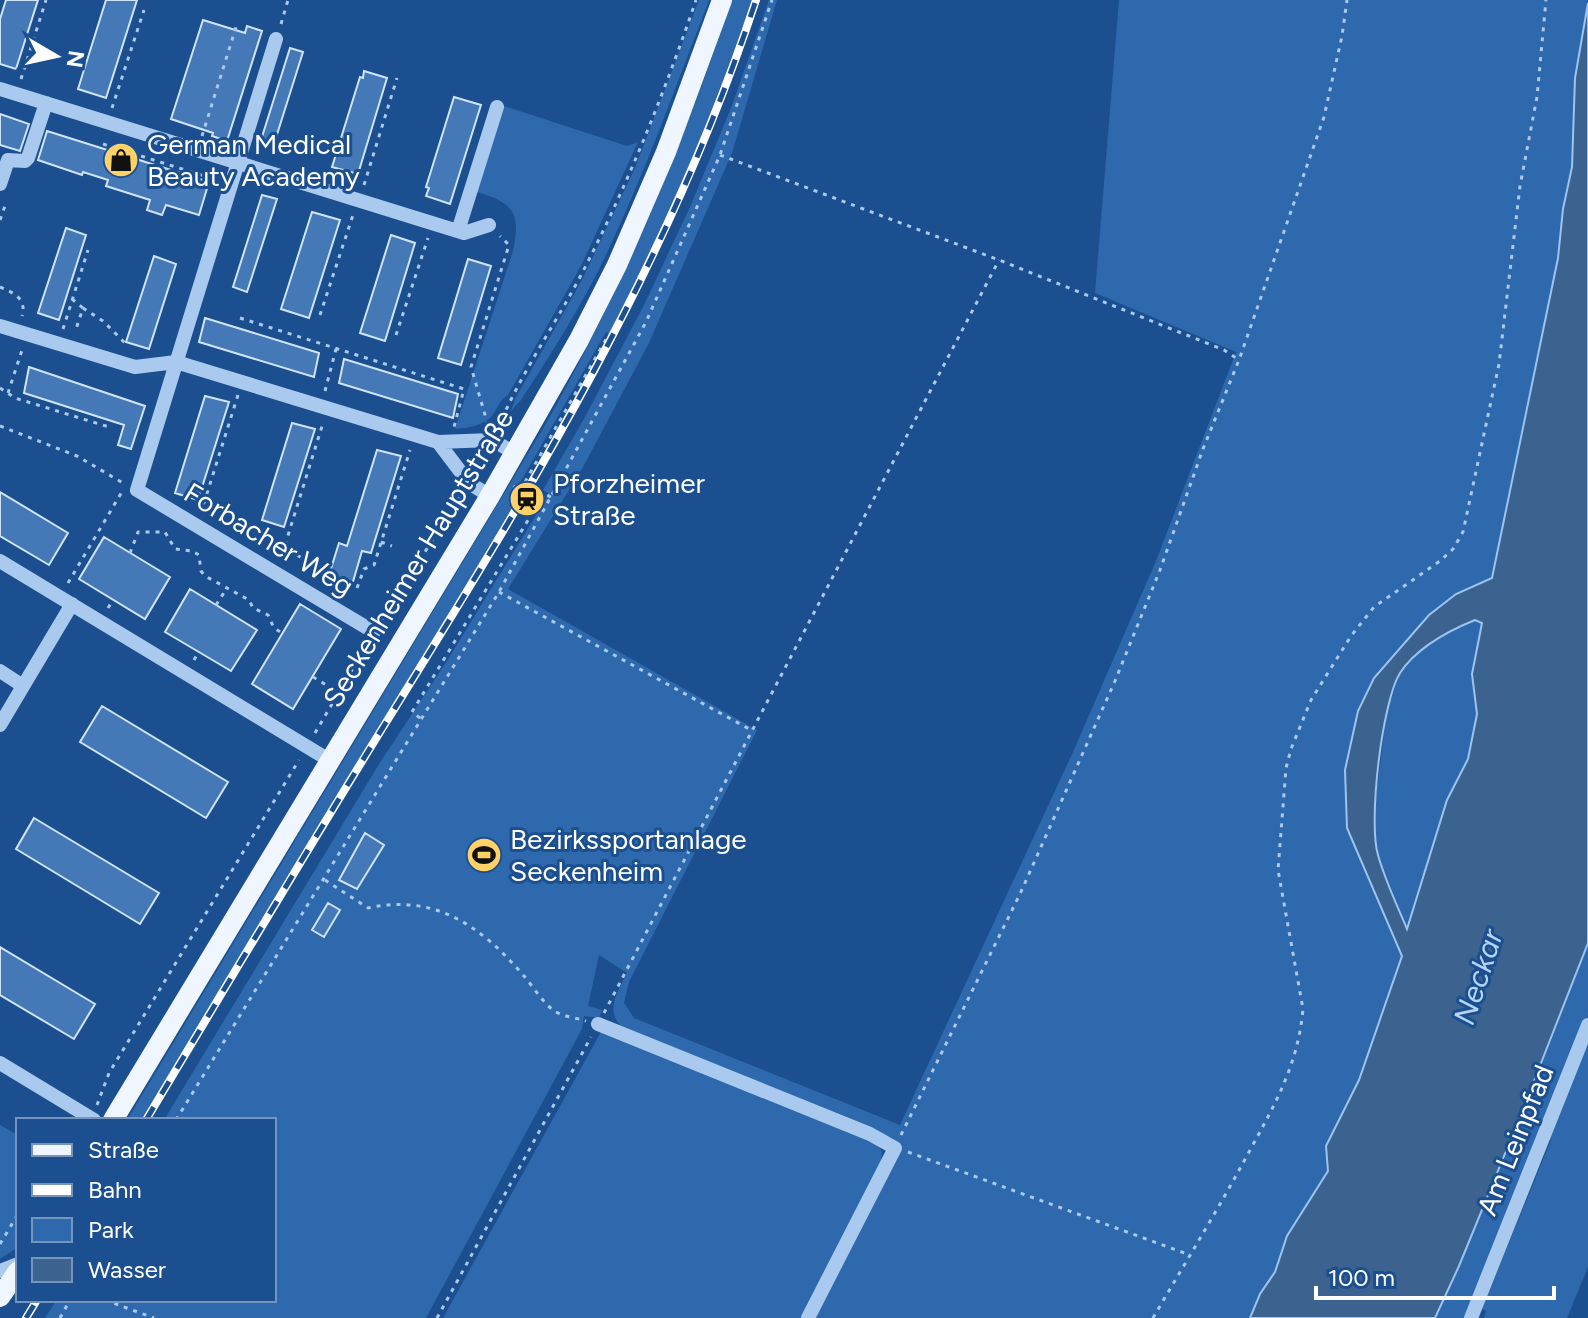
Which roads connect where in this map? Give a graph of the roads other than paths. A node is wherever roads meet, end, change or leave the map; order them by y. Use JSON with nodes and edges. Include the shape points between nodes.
{"nodes":[{"id":1,"x":722,"y":0,"type":"edge"},
{"id":2,"x":276,"y":39,"type":"road end"},
{"id":3,"x":0,"y":89,"type":"edge"},
{"id":4,"x":46,"y":103,"type":"junction"},
{"id":5,"x":497,"y":107,"type":"dead end"},
{"id":6,"x":238,"y":164,"type":"junction"},
{"id":7,"x":0,"y":184,"type":"edge"},
{"id":8,"x":489,"y":225,"type":"road end"},
{"id":9,"x":458,"y":231,"type":"junction"},
{"id":10,"x":0,"y":326,"type":"edge"},
{"id":11,"x":176,"y":362,"type":"junction"},
{"id":12,"x":444,"y":442,"type":"junction"},
{"id":13,"x":515,"y":453,"type":"junction"},
{"id":14,"x":490,"y":496,"type":"junction"},
{"id":15,"x":0,"y":561,"type":"edge"},
{"id":16,"x":66,"y":600,"type":"junction"},
{"id":17,"x":374,"y":632,"type":"road end"},
{"id":18,"x":0,"y":671,"type":"edge"},
{"id":19,"x":23,"y":686,"type":"junction"},
{"id":20,"x":0,"y":725,"type":"edge"},
{"id":21,"x":329,"y":760,"type":"junction"},
{"id":22,"x":598,"y":1024,"type":"road end"},
{"id":23,"x":1587,"y":1029,"type":"edge"},
{"id":24,"x":0,"y":1063,"type":"edge"},
{"id":25,"x":91,"y":1118,"type":"edge"},
{"id":26,"x":114,"y":1118,"type":"edge"},
{"id":27,"x":16,"y":1274,"type":"edge"},
{"id":28,"x":0,"y":1297,"type":"edge"},
{"id":29,"x":808,"y":1318,"type":"edge"},
{"id":30,"x":1471,"y":1318,"type":"edge"}],
"edges":[{"from":1,"to":13,"type":"main road","name":"Seckenheimer Hauptstraße","via":[[617,265]]},
{"from":2,"to":6,"type":"street"},
{"from":3,"to":4,"type":"street"},
{"from":4,"to":6,"type":"street"},
{"from":4,"to":7,"type":"street","via":[[28,158],[8,160]]},
{"from":5,"to":9,"type":"street"},
{"from":6,"to":9,"type":"street"},
{"from":6,"to":11,"type":"street"},
{"from":8,"to":9,"type":"street"},
{"from":10,"to":11,"type":"street","via":[[135,367]]},
{"from":11,"to":12,"type":"street"},
{"from":11,"to":17,"type":"street","name":"Forbacher Weg","via":[[137,490]]},
{"from":12,"to":13,"type":"street","via":[[492,440]]},
{"from":12,"to":14,"type":"street","via":[[469,483]]},
{"from":13,"to":14,"type":"main road","name":"Seckenheimer Hauptstraße"},
{"from":14,"to":21,"type":"main road","name":"Seckenheimer Hauptstraße"},
{"from":15,"to":16,"type":"street"},
{"from":16,"to":19,"type":"street"},
{"from":16,"to":21,"type":"street"},
{"from":18,"to":19,"type":"street"},
{"from":19,"to":20,"type":"street"},
{"from":21,"to":26,"type":"main road","name":"Seckenheimer Hauptstraße"},
{"from":22,"to":29,"type":"street","via":[[895,1148]]},
{"from":23,"to":30,"type":"street","name":"Am Leinpfad"},
{"from":24,"to":25,"type":"street"},
{"from":27,"to":28,"type":"main road"}]}
